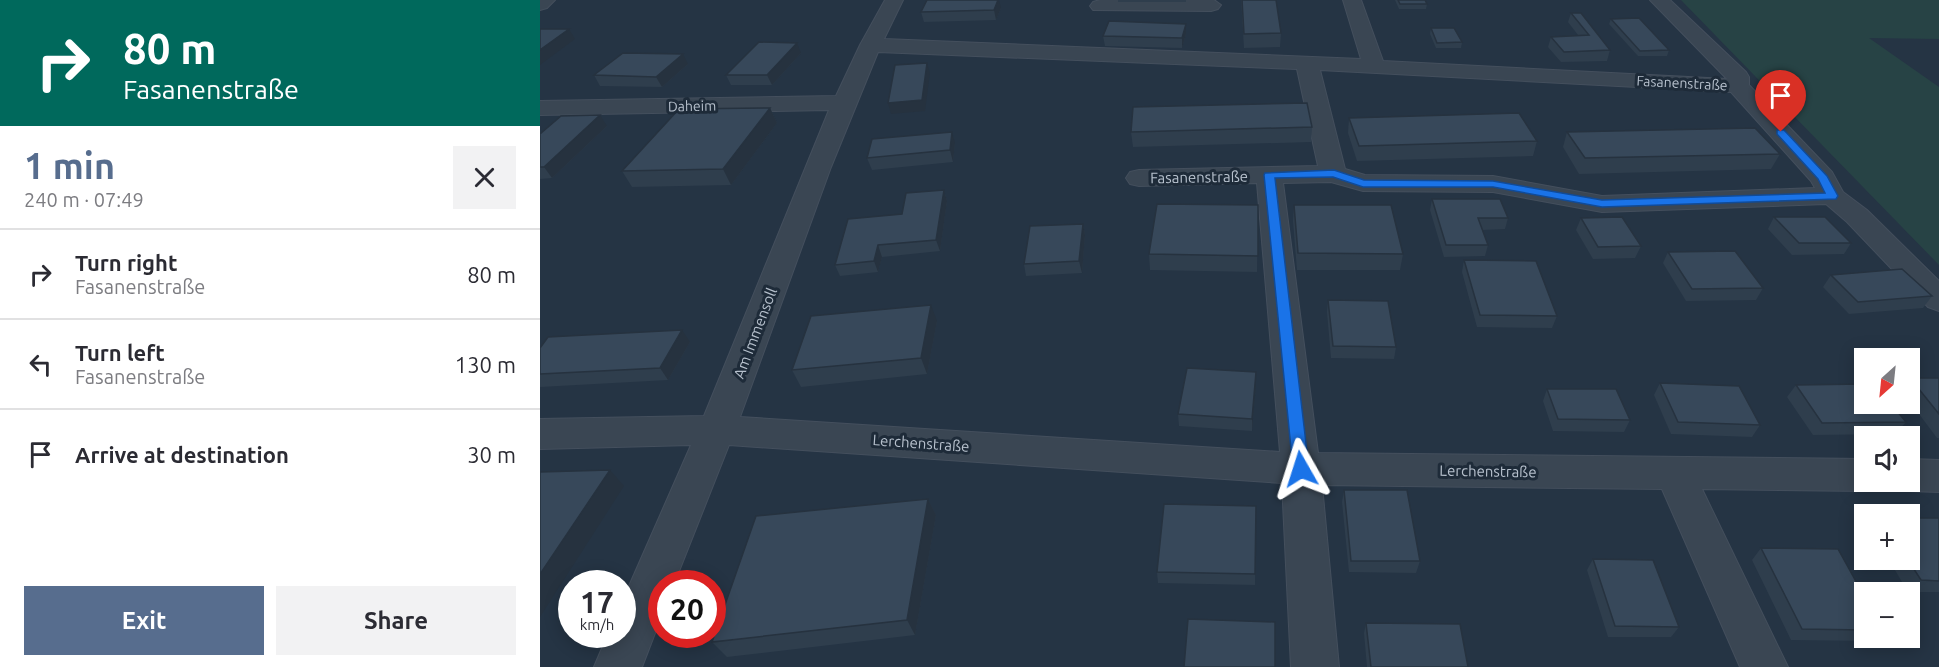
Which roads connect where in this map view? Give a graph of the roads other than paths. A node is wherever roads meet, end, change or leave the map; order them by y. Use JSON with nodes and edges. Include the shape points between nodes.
{"nodes":[{"id":1,"x":546,"y":0,"type":"edge"},
{"id":2,"x":894,"y":0,"type":"edge"},
{"id":3,"x":1352,"y":0,"type":"edge"},
{"id":4,"x":1659,"y":0,"type":"edge"},
{"id":5,"x":1211,"y":2,"type":"edge"},
{"id":6,"x":540,"y":4,"type":"edge"},
{"id":7,"x":1100,"y":6,"type":"dead end"},
{"id":8,"x":1211,"y":40,"type":"junction"},
{"id":9,"x":870,"y":45,"type":"junction"},
{"id":10,"x":1307,"y":63,"type":"junction"},
{"id":11,"x":1374,"y":66,"type":"junction"},
{"id":12,"x":1738,"y":87,"type":"junction"},
{"id":13,"x":844,"y":103,"type":"junction"},
{"id":14,"x":540,"y":108,"type":"edge"},
{"id":15,"x":1334,"y":174,"type":"junction"},
{"id":16,"x":1269,"y":175,"type":"junction"},
{"id":17,"x":1139,"y":178,"type":"dead end"},
{"id":18,"x":1832,"y":196,"type":"junction"},
{"id":19,"x":1939,"y":300,"type":"edge"},
{"id":20,"x":718,"y":430,"type":"junction"},
{"id":21,"x":540,"y":434,"type":"edge"},
{"id":22,"x":1301,"y":469,"type":"junction"},
{"id":23,"x":1675,"y":473,"type":"junction"},
{"id":24,"x":1854,"y":475,"type":"edge"},
{"id":25,"x":1920,"y":475,"type":"edge"},
{"id":26,"x":1939,"y":476,"type":"edge"},
{"id":27,"x":618,"y":667,"type":"edge"},
{"id":28,"x":1315,"y":667,"type":"edge"},
{"id":29,"x":1764,"y":667,"type":"edge"}],
"edges":[{"from":1,"to":6,"type":"street"},
{"from":2,"to":9,"type":"street","name":"Am Immensoll"},
{"from":3,"to":11,"type":"street"},
{"from":4,"to":12,"type":"street","name":"Fasanenstraße","via":[[1738,77]]},
{"from":5,"to":7,"type":"street"},
{"from":5,"to":8,"type":"street"},
{"from":8,"to":9,"type":"street","name":"Fasanenstraße"},
{"from":8,"to":10,"type":"street","name":"Fasanenstraße"},
{"from":9,"to":13,"type":"street","name":"Am Immensoll"},
{"from":10,"to":11,"type":"street","name":"Fasanenstraße"},
{"from":10,"to":15,"type":"street"},
{"from":11,"to":12,"type":"street","name":"Fasanenstraße"},
{"from":12,"to":18,"type":"street","name":"Fasanenstraße","via":[[1823,178]]},
{"from":13,"to":14,"type":"street","name":"Daheim"},
{"from":13,"to":20,"type":"street","name":"Am Immensoll"},
{"from":15,"to":16,"type":"street","name":"Fasanenstraße"},
{"from":15,"to":18,"type":"street","name":"Fasanenstraße","via":[[1363,183],[1493,184],[1602,204]]},
{"from":16,"to":17,"type":"street","name":"Fasanenstraße"},
{"from":16,"to":22,"type":"street"},
{"from":18,"to":19,"type":"street","name":"Fasanenstraße","via":[[1857,216]]},
{"from":20,"to":21,"type":"street","name":"Lerchenstraße"},
{"from":20,"to":22,"type":"street","name":"Lerchenstraße"},
{"from":20,"to":27,"type":"street","name":"Am Immensoll"},
{"from":22,"to":23,"type":"street","name":"Lerchenstraße"},
{"from":22,"to":28,"type":"street"},
{"from":23,"to":24,"type":"street","name":"Lerchenstraße"},
{"from":23,"to":29,"type":"street"},
{"from":25,"to":26,"type":"street"}]}
